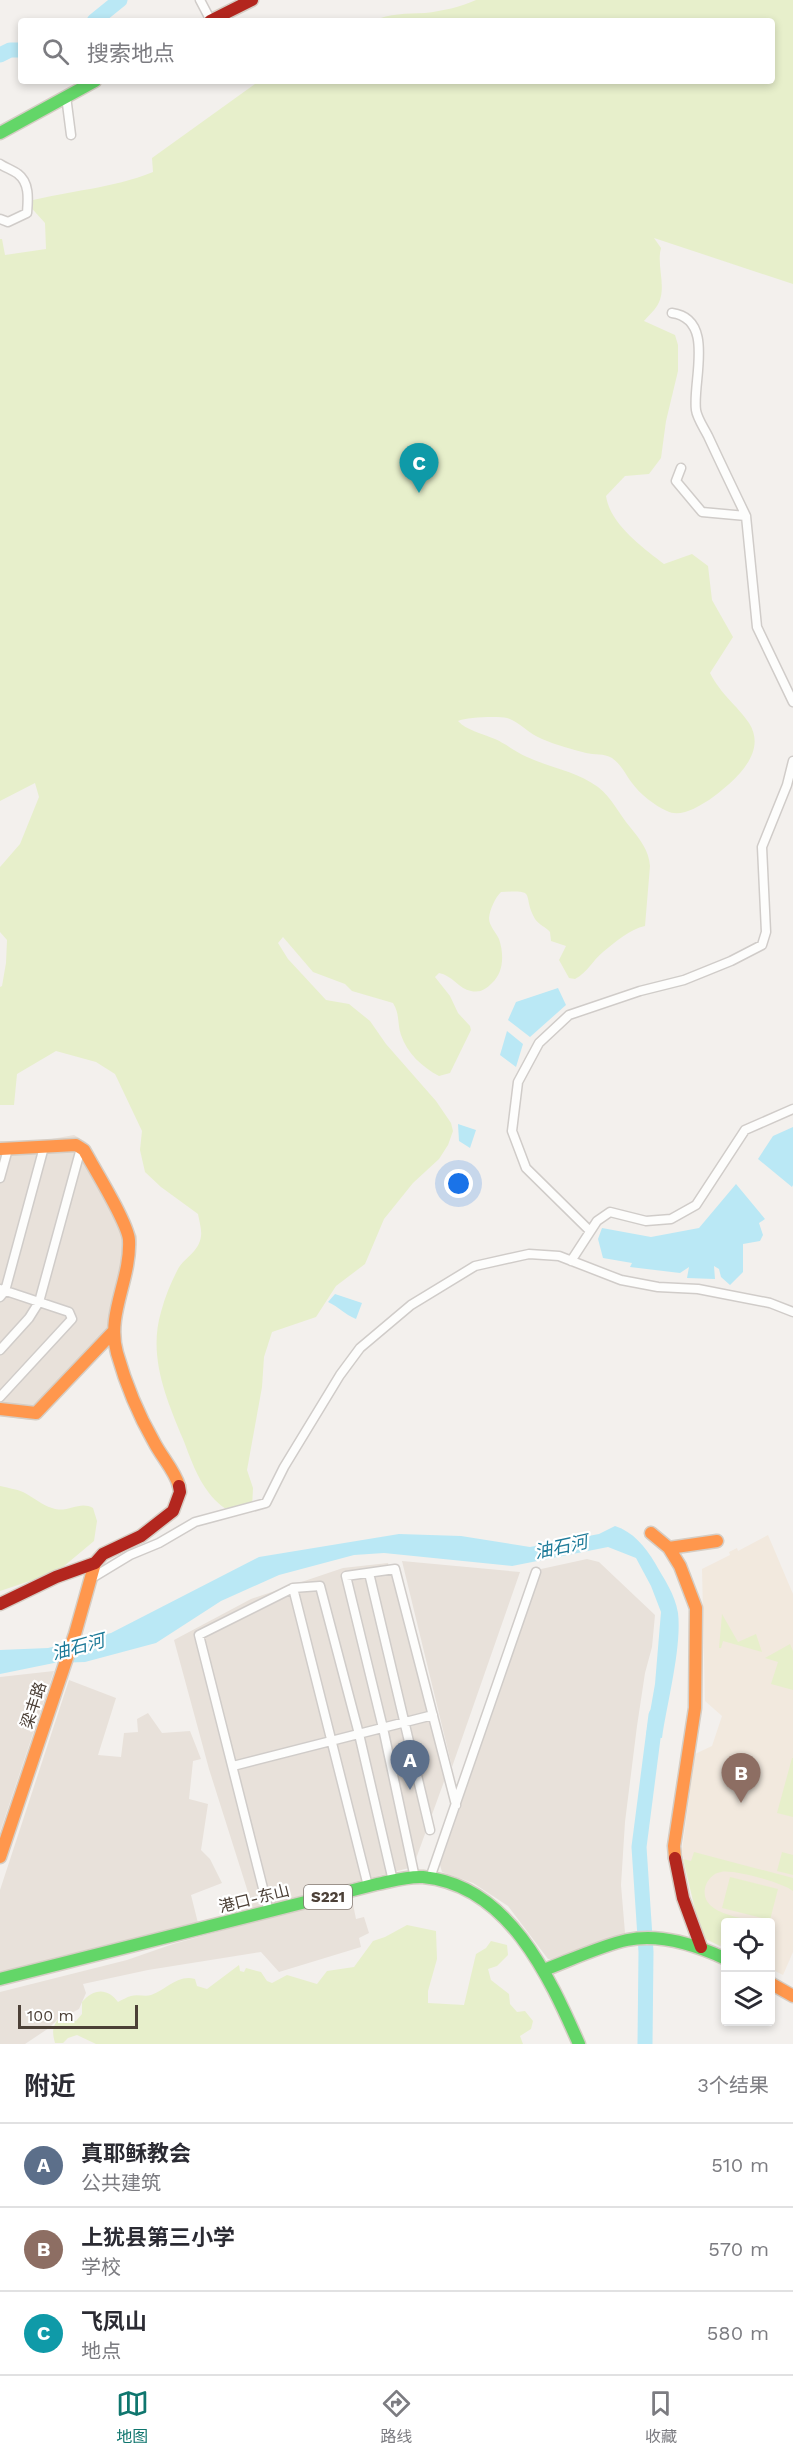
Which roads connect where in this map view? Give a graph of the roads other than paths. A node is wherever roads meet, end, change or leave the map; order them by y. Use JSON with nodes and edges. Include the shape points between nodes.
{"nodes":[{"id":1,"x":200,"y":0,"type":"edge"},
{"id":2,"x":252,"y":0,"type":"edge"},
{"id":3,"x":209,"y":18,"type":"edge"},
{"id":4,"x":217,"y":18,"type":"edge"},
{"id":5,"x":89,"y":84,"type":"edge"},
{"id":6,"x":66,"y":96,"type":"junction"},
{"id":7,"x":0,"y":133,"type":"edge"},
{"id":8,"x":71,"y":135,"type":"dead end"},
{"id":9,"x":0,"y":164,"type":"edge"},
{"id":10,"x":0,"y":219,"type":"edge"},
{"id":11,"x":672,"y":314,"type":"dead end"},
{"id":12,"x":681,"y":468,"type":"dead end"},
{"id":13,"x":746,"y":516,"type":"junction"},
{"id":14,"x":793,"y":678,"type":"edge"},
{"id":15,"x":783,"y":683,"type":"junction"},
{"id":16,"x":793,"y":702,"type":"edge"},
{"id":17,"x":793,"y":761,"type":"edge"},
{"id":18,"x":793,"y":1108,"type":"edge"},
{"id":19,"x":44,"y":1147,"type":"junction"},
{"id":20,"x":81,"y":1148,"type":"junction"},
{"id":21,"x":4,"y":1149,"type":"edge"},
{"id":22,"x":0,"y":1178,"type":"edge"},
{"id":23,"x":590,"y":1231,"type":"junction"},
{"id":24,"x":571,"y":1261,"type":"junction"},
{"id":25,"x":2,"y":1292,"type":"edge"},
{"id":26,"x":39,"y":1302,"type":"junction"},
{"id":27,"x":793,"y":1312,"type":"edge"},
{"id":28,"x":112,"y":1332,"type":"junction"},
{"id":29,"x":0,"y":1350,"type":"edge"},
{"id":30,"x":0,"y":1397,"type":"edge"},
{"id":31,"x":0,"y":1409,"type":"edge"},
{"id":32,"x":651,"y":1533,"type":"dead end"},
{"id":33,"x":717,"y":1541,"type":"dead end"},
{"id":34,"x":669,"y":1548,"type":"junction"},
{"id":35,"x":95,"y":1563,"type":"junction"},
{"id":36,"x":536,"y":1572,"type":"dead end"},
{"id":37,"x":369,"y":1573,"type":"junction"},
{"id":38,"x":92,"y":1578,"type":"junction"},
{"id":39,"x":293,"y":1588,"type":"junction"},
{"id":40,"x":0,"y":1604,"type":"edge"},
{"id":41,"x":433,"y":1715,"type":"junction"},
{"id":42,"x":405,"y":1723,"type":"junction"},
{"id":43,"x":383,"y":1728,"type":"junction"},
{"id":44,"x":359,"y":1734,"type":"junction"},
{"id":45,"x":332,"y":1741,"type":"junction"},
{"id":46,"x":233,"y":1766,"type":"junction"},
{"id":47,"x":456,"y":1805,"type":"junction"},
{"id":48,"x":430,"y":1830,"type":"dead end"},
{"id":49,"x":0,"y":1857,"type":"edge"},
{"id":50,"x":415,"y":1878,"type":"junction"},
{"id":51,"x":430,"y":1878,"type":"junction"},
{"id":52,"x":393,"y":1881,"type":"junction"},
{"id":53,"x":368,"y":1886,"type":"junction"},
{"id":54,"x":269,"y":1912,"type":"junction"},
{"id":55,"x":700,"y":1947,"type":"junction"},
{"id":56,"x":721,"y":1957,"type":"edge"},
{"id":57,"x":544,"y":1970,"type":"junction"},
{"id":58,"x":0,"y":1979,"type":"edge"},
{"id":59,"x":775,"y":1985,"type":"edge"},
{"id":60,"x":793,"y":1996,"type":"edge"},
{"id":61,"x":579,"y":2044,"type":"edge"}],
"edges":[{"from":1,"to":3,"type":"street"},
{"from":2,"to":4,"type":"street"},
{"from":5,"to":6,"type":"street"},
{"from":6,"to":7,"type":"street"},
{"from":6,"to":8,"type":"street"},
{"from":9,"to":10,"type":"street","via":[[18,173],[26,183],[28,198],[27,213],[9,222]]},
{"from":11,"to":13,"type":"street","via":[[684,315],[696,332],[696,411]]},
{"from":12,"to":13,"type":"street","via":[[676,481],[702,512]]},
{"from":13,"to":15,"type":"street","via":[[757,627]]},
{"from":14,"to":15,"type":"street"},
{"from":15,"to":16,"type":"street"},
{"from":17,"to":23,"type":"street","via":[[762,848],[766,932],[762,945],[684,980],[569,1015],[539,1043],[519,1082],[512,1131],[526,1168]]},
{"from":18,"to":23,"type":"street","via":[[745,1130],[696,1205],[671,1219],[646,1221],[610,1212]]},
{"from":19,"to":20,"type":"street","via":[[67,1144]]},
{"from":19,"to":21,"type":"street"},
{"from":19,"to":25,"type":"street"},
{"from":20,"to":26,"type":"street"},
{"from":20,"to":28,"type":"street","via":[[129,1239]]},
{"from":21,"to":22,"type":"street"},
{"from":23,"to":24,"type":"street"},
{"from":24,"to":27,"type":"street","via":[[621,1280],[698,1289],[770,1303]]},
{"from":24,"to":38,"type":"street","via":[[529,1254],[475,1266],[411,1305],[360,1348],[340,1375],[266,1503],[195,1522]]},
{"from":25,"to":26,"type":"street"},
{"from":26,"to":29,"type":"street"},
{"from":26,"to":30,"type":"street","via":[[69,1312],[72,1319]]},
{"from":28,"to":31,"type":"street","via":[[36,1413]]},
{"from":28,"to":35,"type":"street","via":[[131,1399],[180,1492],[173,1511],[141,1536],[103,1554]]},
{"from":32,"to":34,"type":"street"},
{"from":33,"to":34,"type":"street"},
{"from":34,"to":55,"type":"street","via":[[696,1608],[695,1708],[674,1846],[687,1909]]},
{"from":35,"to":38,"type":"street","name":"梁丰路"},
{"from":35,"to":40,"type":"street"},
{"from":36,"to":47,"type":"street"},
{"from":37,"to":41,"type":"street","via":[[395,1569]]},
{"from":37,"to":42,"type":"street"},
{"from":37,"to":43,"type":"street","via":[[346,1576]]},
{"from":38,"to":49,"type":"street","name":"梁丰路"},
{"from":39,"to":44,"type":"street","via":[[320,1586]]},
{"from":39,"to":45,"type":"street"},
{"from":39,"to":46,"type":"street","via":[[200,1635]]},
{"from":41,"to":42,"type":"street"},
{"from":41,"to":47,"type":"street"},
{"from":42,"to":43,"type":"street"},
{"from":42,"to":48,"type":"street"},
{"from":43,"to":44,"type":"street"},
{"from":43,"to":50,"type":"street"},
{"from":44,"to":45,"type":"street"},
{"from":44,"to":52,"type":"street"},
{"from":45,"to":46,"type":"street"},
{"from":45,"to":53,"type":"street"},
{"from":46,"to":54,"type":"street"},
{"from":47,"to":51,"type":"street"},
{"from":50,"to":51,"type":"street","name":"港口-东山","number":"S221"},
{"from":50,"to":52,"type":"street","name":"港口-东山","number":"S221"},
{"from":51,"to":57,"type":"street","name":"港口-东山","number":"S221","via":[[470,1893],[493,1907],[517,1931]]},
{"from":52,"to":53,"type":"street","name":"港口-东山","number":"S221"},
{"from":53,"to":54,"type":"street","name":"港口-东山","number":"S221"},
{"from":54,"to":58,"type":"street","name":"港口-东山","number":"S221"},
{"from":55,"to":56,"type":"street"},
{"from":55,"to":57,"type":"street","via":[[654,1938],[627,1940]]},
{"from":57,"to":61,"type":"street","name":"港口-东山","number":"S221"},
{"from":59,"to":60,"type":"street"}]}
